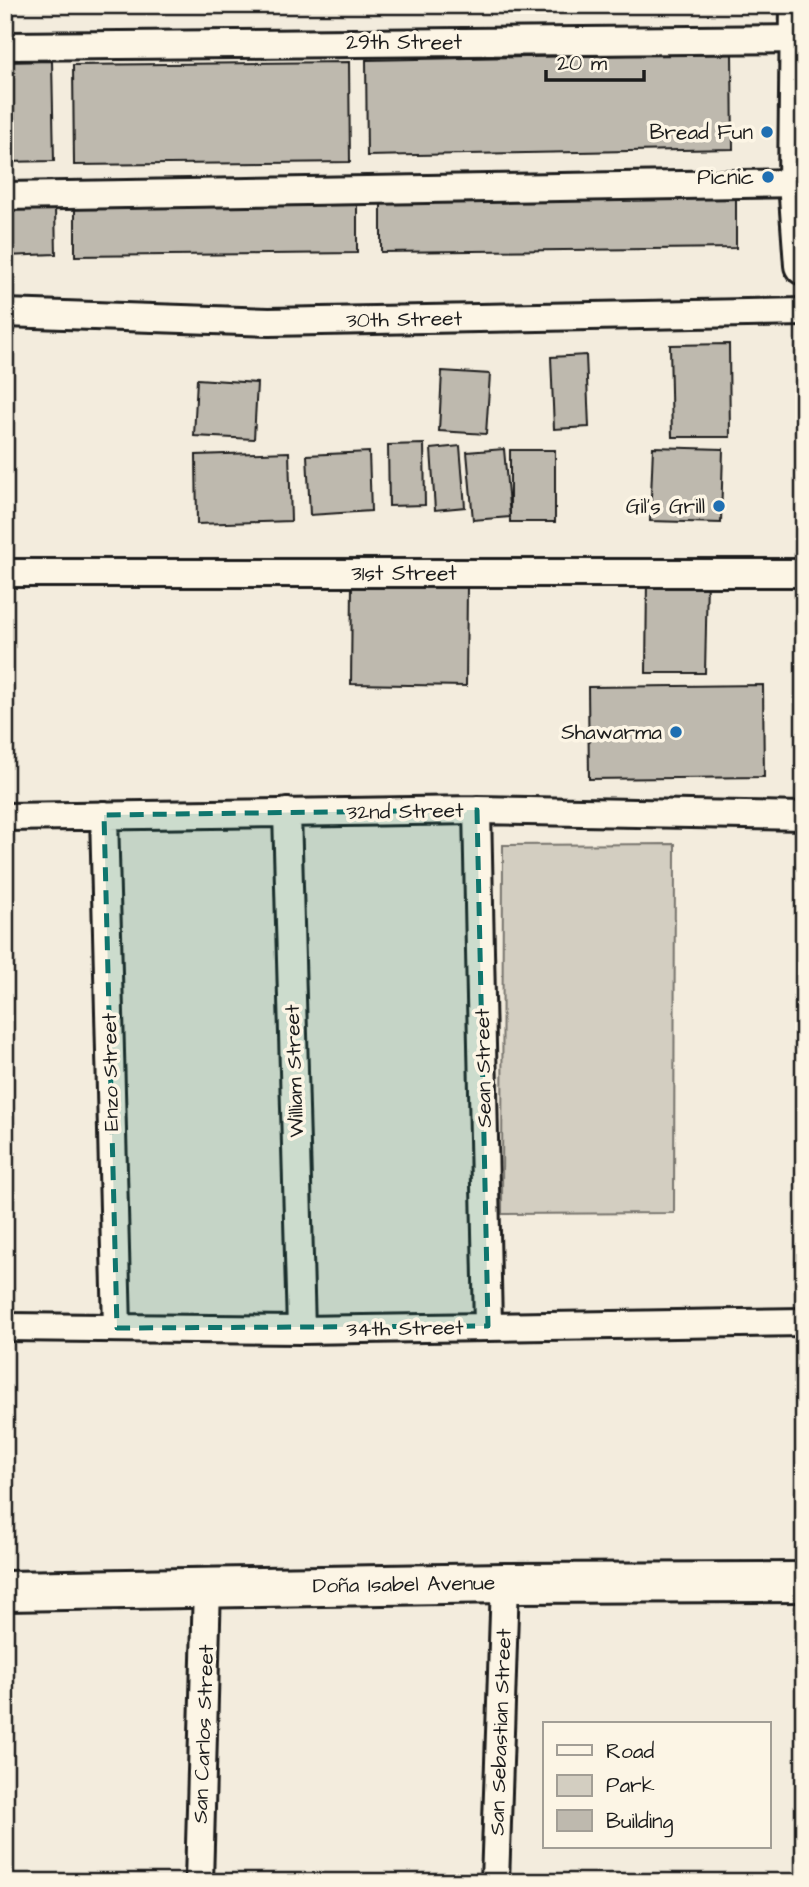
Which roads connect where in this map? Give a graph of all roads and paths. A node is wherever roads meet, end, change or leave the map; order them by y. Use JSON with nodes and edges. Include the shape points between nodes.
{"nodes":[{"id":1,"x":801,"y":28,"type":"edge"},
{"id":2,"x":5,"y":46,"type":"edge"},
{"id":3,"x":799,"y":183,"type":"junction"},
{"id":4,"x":5,"y":196,"type":"edge"},
{"id":5,"x":804,"y":265,"type":"edge"},
{"id":6,"x":804,"y":312,"type":"edge"},
{"id":7,"x":5,"y":313,"type":"edge"},
{"id":8,"x":5,"y":573,"type":"edge"},
{"id":9,"x":804,"y":573,"type":"edge"},
{"id":10,"x":477,"y":810,"type":"junction"},
{"id":11,"x":287,"y":812,"type":"junction"},
{"id":12,"x":103,"y":815,"type":"junction"},
{"id":13,"x":804,"y":816,"type":"edge"},
{"id":14,"x":5,"y":817,"type":"edge"},
{"id":15,"x":804,"y":1322,"type":"edge"},
{"id":16,"x":488,"y":1326,"type":"junction"},
{"id":17,"x":5,"y":1327,"type":"edge"},
{"id":18,"x":117,"y":1328,"type":"junction"},
{"id":19,"x":301,"y":1330,"type":"junction"},
{"id":20,"x":804,"y":1582,"type":"edge"},
{"id":21,"x":505,"y":1583,"type":"junction"},
{"id":22,"x":207,"y":1587,"type":"junction"},
{"id":23,"x":5,"y":1591,"type":"edge"},
{"id":24,"x":199,"y":1882,"type":"edge"},
{"id":25,"x":495,"y":1882,"type":"edge"}],
"edges":[{"from":1,"to":2,"type":"street","name":"29th Street"},
{"from":1,"to":3,"type":"street"},
{"from":3,"to":4,"type":"street"},
{"from":3,"to":5,"type":"street"},
{"from":6,"to":7,"type":"street","name":"30th Street","via":[[269,322]]},
{"from":8,"to":9,"type":"street","name":"31st Street"},
{"from":10,"to":11,"type":"street","name":"32nd Street"},
{"from":10,"to":13,"type":"street","name":"32nd Street"},
{"from":10,"to":16,"type":"street","name":"Sean Street"},
{"from":11,"to":12,"type":"street","name":"32nd Street"},
{"from":11,"to":19,"type":"street","name":"William Street"},
{"from":12,"to":14,"type":"street","name":"32nd Street"},
{"from":12,"to":18,"type":"street","name":"Enzo Street"},
{"from":15,"to":16,"type":"street","name":"34th Street"},
{"from":16,"to":19,"type":"street","name":"34th Street"},
{"from":17,"to":18,"type":"street","name":"34th Street"},
{"from":18,"to":19,"type":"street","name":"34th Street"},
{"from":20,"to":21,"type":"street","name":"Doña Isabel Avenue"},
{"from":21,"to":22,"type":"street","name":"Doña Isabel Avenue"},
{"from":21,"to":25,"type":"street","name":"San Sebastian Street"},
{"from":22,"to":23,"type":"street","name":"Doña Isabel Avenue"},
{"from":22,"to":24,"type":"street","name":"San Carlos Street"}]}
